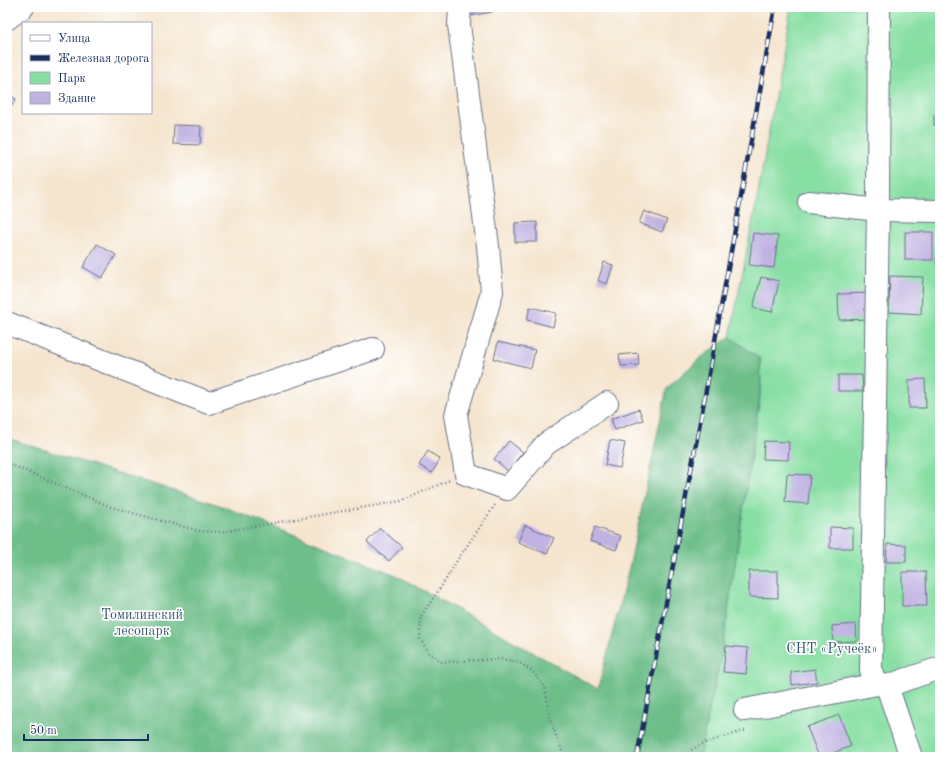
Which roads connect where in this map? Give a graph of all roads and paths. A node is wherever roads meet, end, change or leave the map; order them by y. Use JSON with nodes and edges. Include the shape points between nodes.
{"nodes":[{"id":1,"x":23,"y":7,"type":"edge"},
{"id":2,"x":460,"y":7,"type":"edge"},
{"id":3,"x":879,"y":7,"type":"edge"},
{"id":4,"x":7,"y":19,"type":"edge"},
{"id":5,"x":809,"y":202,"type":"dead end"},
{"id":6,"x":878,"y":210,"type":"junction"},
{"id":7,"x":940,"y":211,"type":"edge"},
{"id":8,"x":7,"y":323,"type":"edge"},
{"id":9,"x":373,"y":349,"type":"dead end"},
{"id":10,"x":607,"y":403,"type":"dead end"},
{"id":11,"x":7,"y":463,"type":"edge"},
{"id":12,"x":466,"y":474,"type":"junction"},
{"id":13,"x":507,"y":489,"type":"junction"},
{"id":14,"x":940,"y":668,"type":"edge"},
{"id":15,"x":882,"y":685,"type":"junction"},
{"id":16,"x":745,"y":710,"type":"dead end"},
{"id":17,"x":567,"y":757,"type":"edge"},
{"id":18,"x":911,"y":757,"type":"edge"}],
"edges":[{"from":1,"to":4,"type":"street"},
{"from":2,"to":12,"type":"street","via":[[459,25],[492,292],[456,415]]},
{"from":3,"to":6,"type":"street"},
{"from":5,"to":6,"type":"street"},
{"from":6,"to":7,"type":"street"},
{"from":6,"to":15,"type":"street","via":[[871,670]]},
{"from":8,"to":9,"type":"street","via":[[209,403]]},
{"from":10,"to":13,"type":"street","via":[[546,444]]},
{"from":11,"to":12,"type":"path","via":[[110,507],[199,531],[221,532],[401,500]]},
{"from":12,"to":13,"type":"street"},
{"from":13,"to":17,"type":"path","via":[[421,616],[420,640],[429,653],[442,662],[500,659],[518,662],[532,671],[545,687],[551,723]]},
{"from":14,"to":15,"type":"street"},
{"from":15,"to":16,"type":"street"},
{"from":15,"to":18,"type":"street"}]}
